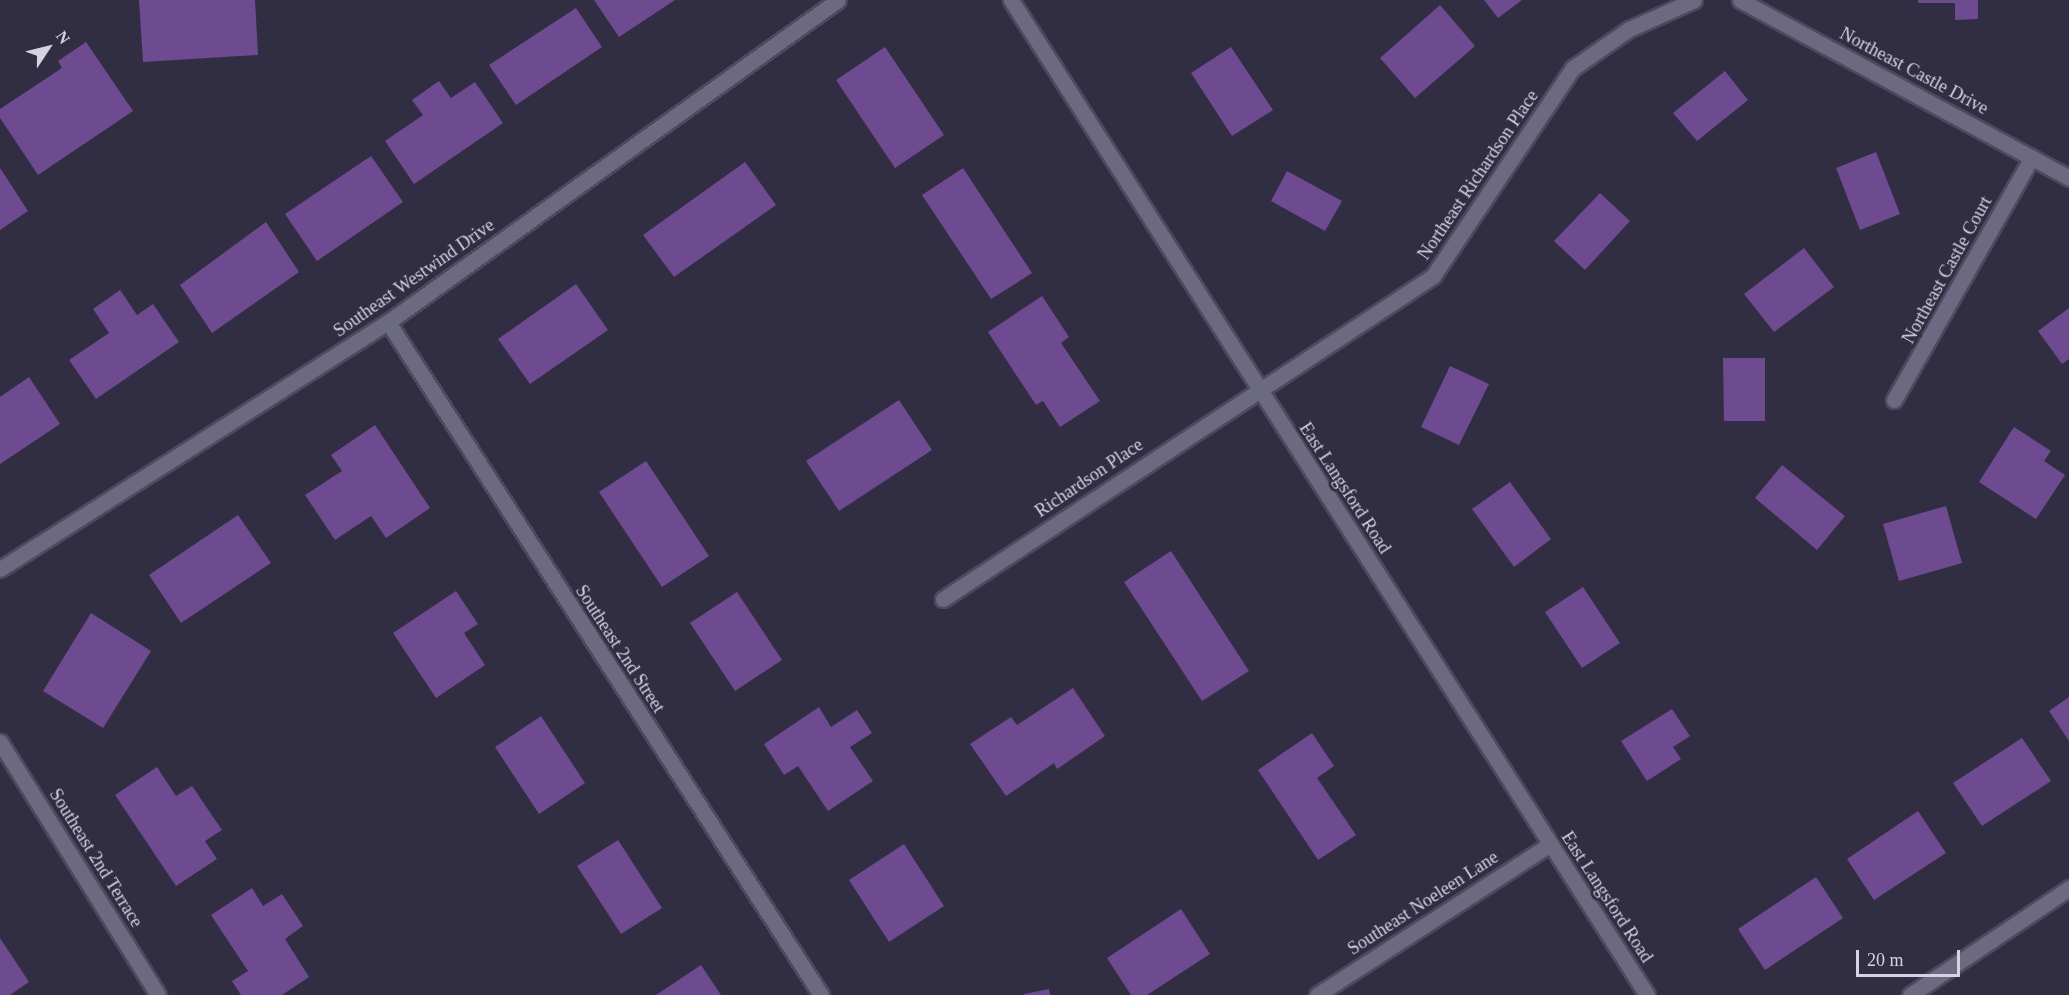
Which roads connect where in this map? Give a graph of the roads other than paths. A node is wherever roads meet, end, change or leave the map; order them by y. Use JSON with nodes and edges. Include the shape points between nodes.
{"nodes":[{"id":1,"x":838,"y":0,"type":"edge"},
{"id":2,"x":1011,"y":0,"type":"edge"},
{"id":3,"x":1694,"y":0,"type":"edge"},
{"id":4,"x":1740,"y":0,"type":"edge"},
{"id":5,"x":2032,"y":157,"type":"junction"},
{"id":6,"x":2069,"y":177,"type":"edge"},
{"id":7,"x":388,"y":322,"type":"junction"},
{"id":8,"x":1258,"y":388,"type":"junction"},
{"id":9,"x":1894,"y":400,"type":"dead end"},
{"id":10,"x":0,"y":569,"type":"edge"},
{"id":11,"x":943,"y":599,"type":"dead end"},
{"id":12,"x":0,"y":742,"type":"edge"},
{"id":13,"x":1550,"y":844,"type":"junction"},
{"id":14,"x":2069,"y":888,"type":"edge"},
{"id":15,"x":158,"y":995,"type":"edge"},
{"id":16,"x":821,"y":995,"type":"edge"},
{"id":17,"x":1317,"y":995,"type":"edge"},
{"id":18,"x":1647,"y":995,"type":"edge"},
{"id":19,"x":1910,"y":995,"type":"edge"}],
"edges":[{"from":1,"to":7,"type":"street","name":"Southeast Westwind Drive"},
{"from":2,"to":8,"type":"street","name":"East Langsford Road"},
{"from":3,"to":8,"type":"street","name":"Northeast Richardson Place","via":[[1629,29],[1573,68],[1433,276]]},
{"from":4,"to":5,"type":"street","name":"Northeast Castle Drive"},
{"from":5,"to":6,"type":"street","name":"Northeast Castle Drive"},
{"from":5,"to":9,"type":"street","name":"Northeast Castle Court"},
{"from":7,"to":10,"type":"street","name":"Southeast Westwind Drive"},
{"from":7,"to":16,"type":"street","name":"Southeast 2nd Street"},
{"from":8,"to":11,"type":"street","name":"Richardson Place"},
{"from":8,"to":13,"type":"street","name":"East Langsford Road"},
{"from":12,"to":15,"type":"street","name":"Southeast 2nd Terrace"},
{"from":13,"to":17,"type":"street","name":"Southeast Noeleen Lane"},
{"from":13,"to":18,"type":"street","name":"East Langsford Road"},
{"from":14,"to":19,"type":"street"}]}
